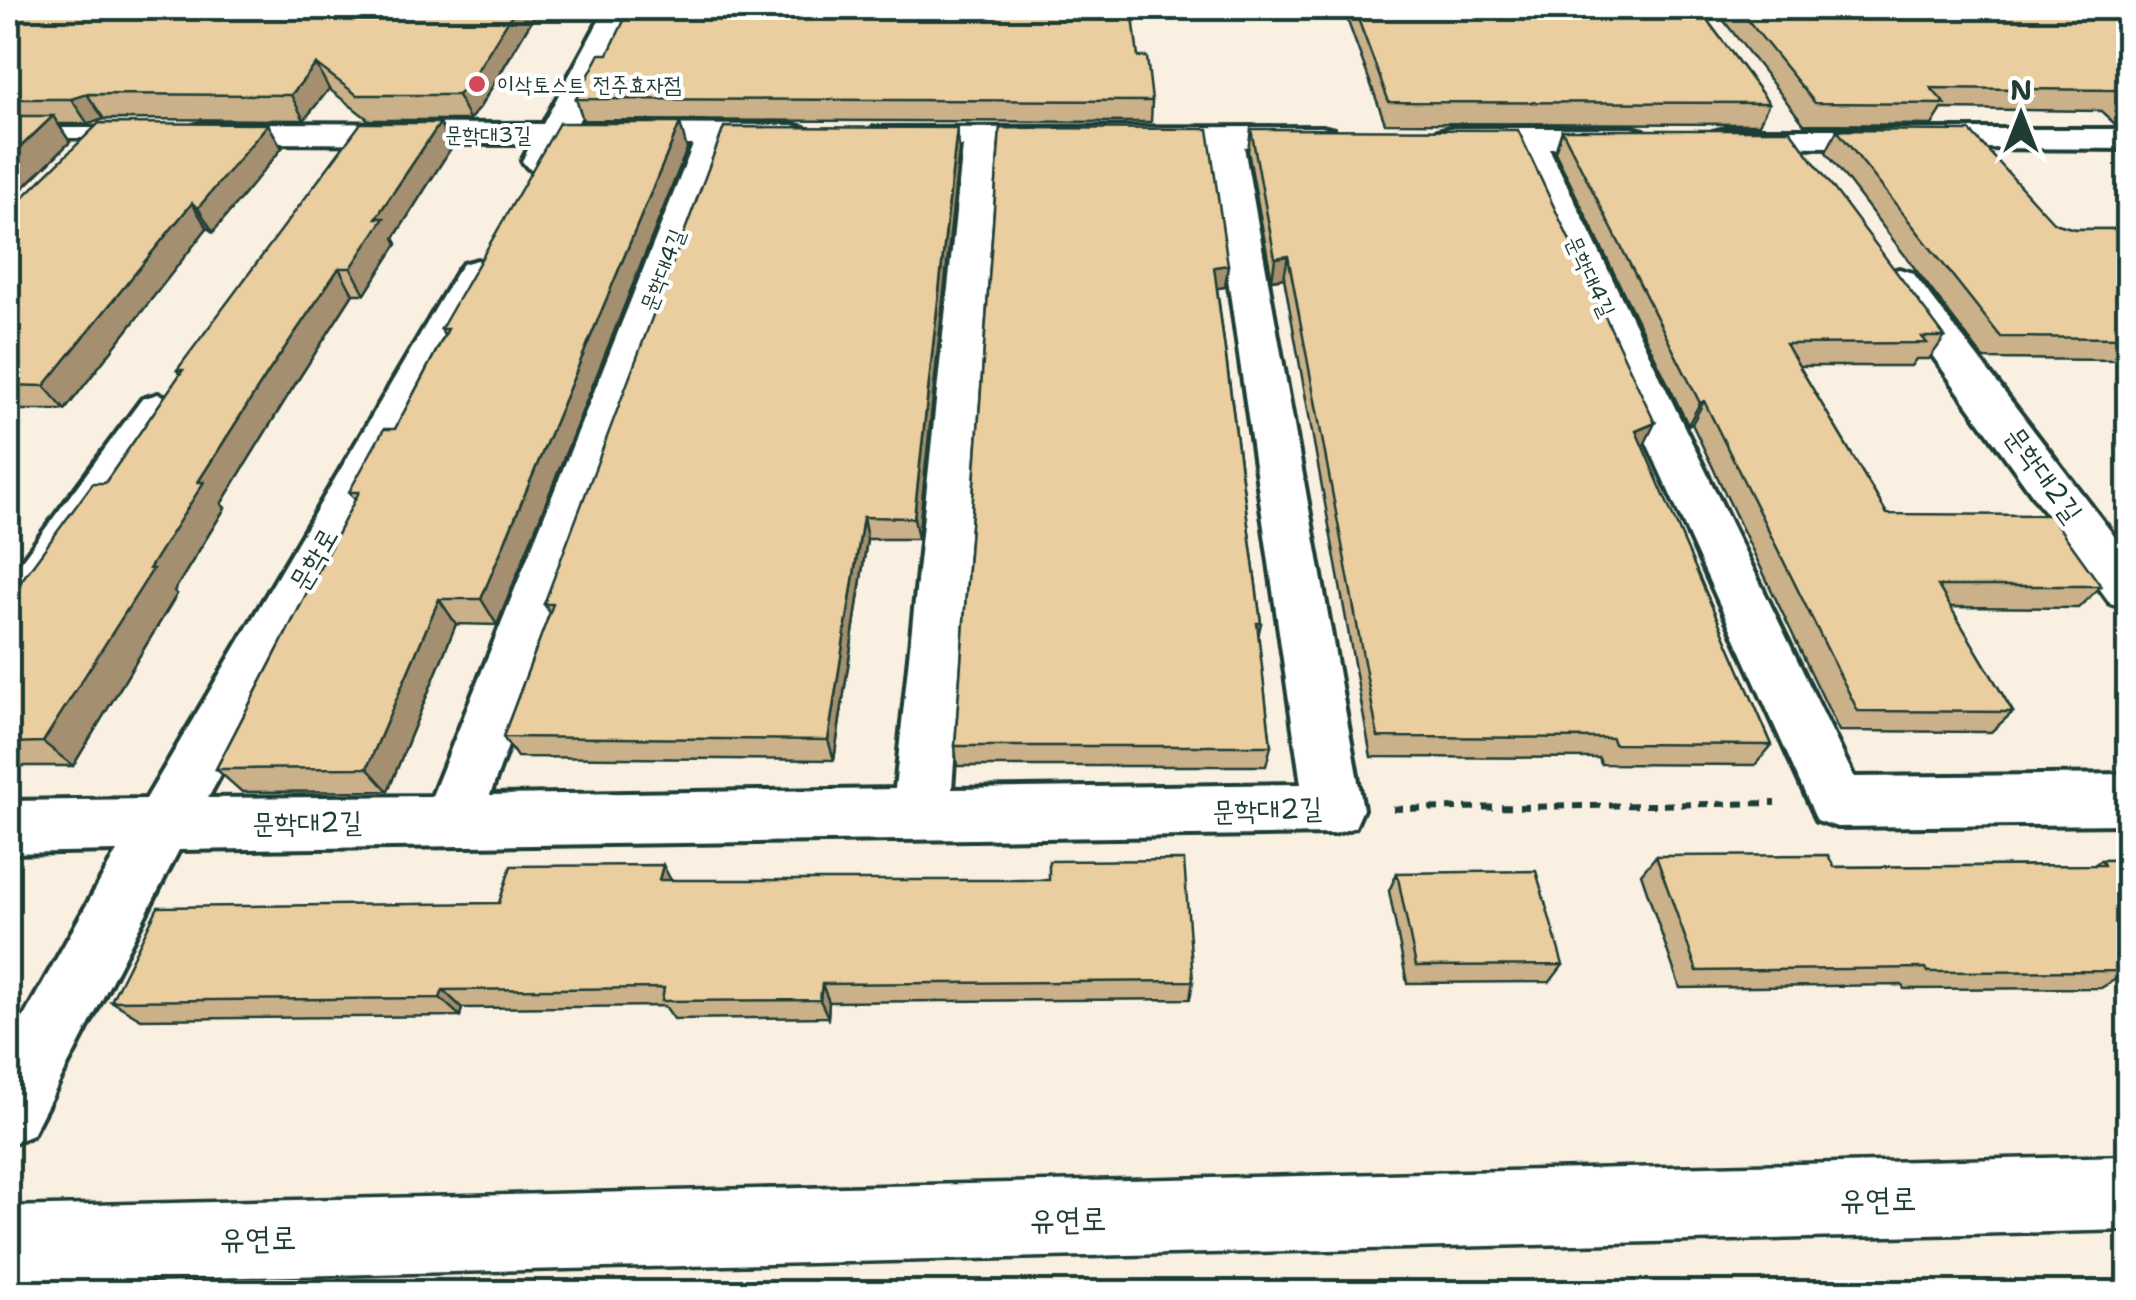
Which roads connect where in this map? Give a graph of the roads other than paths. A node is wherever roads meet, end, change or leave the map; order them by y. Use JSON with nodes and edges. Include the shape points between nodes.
{"nodes":[{"id":1,"x":621,"y":8,"type":"edge"},
{"id":2,"x":1782,"y":124,"type":"junction"},
{"id":3,"x":8,"y":133,"type":"edge"},
{"id":4,"x":104,"y":133,"type":"junction"},
{"id":5,"x":556,"y":134,"type":"junction"},
{"id":6,"x":714,"y":135,"type":"junction"},
{"id":7,"x":981,"y":136,"type":"junction"},
{"id":8,"x":1226,"y":137,"type":"junction"},
{"id":9,"x":1358,"y":138,"type":"edge"},
{"id":10,"x":1414,"y":138,"type":"edge"},
{"id":11,"x":1527,"y":138,"type":"junction"},
{"id":12,"x":1660,"y":138,"type":"edge"},
{"id":13,"x":1698,"y":138,"type":"edge"},
{"id":14,"x":2123,"y":145,"type":"edge"},
{"id":15,"x":76,"y":160,"type":"edge"},
{"id":16,"x":1816,"y":170,"type":"edge"},
{"id":17,"x":1876,"y":249,"type":"edge"},
{"id":18,"x":171,"y":391,"type":"edge"},
{"id":19,"x":2128,"y":590,"type":"edge"},
{"id":20,"x":8,"y":616,"type":"edge"},
{"id":21,"x":2128,"y":799,"type":"edge"},
{"id":22,"x":921,"y":816,"type":"junction"},
{"id":23,"x":450,"y":821,"type":"junction"},
{"id":24,"x":163,"y":824,"type":"junction"},
{"id":25,"x":8,"y":827,"type":"edge"},
{"id":26,"x":8,"y":1112,"type":"edge"},
{"id":27,"x":2128,"y":1193,"type":"edge"},
{"id":28,"x":8,"y":1245,"type":"edge"}],
"edges":[{"from":1,"to":5,"type":"street","name":"문학로"},
{"from":2,"to":13,"type":"street"},
{"from":2,"to":14,"type":"street"},
{"from":2,"to":16,"type":"street"},
{"from":3,"to":4,"type":"lane"},
{"from":4,"to":5,"type":"street","name":"문학대3길","via":[[348,149]]},
{"from":4,"to":15,"type":"street"},
{"from":5,"to":6,"type":"street"},
{"from":5,"to":24,"type":"street","name":"문학로"},
{"from":6,"to":7,"type":"street"},
{"from":6,"to":23,"type":"street","name":"문학대4길"},
{"from":7,"to":8,"type":"street"},
{"from":7,"to":22,"type":"street"},
{"from":8,"to":9,"type":"street"},
{"from":8,"to":22,"type":"street","name":"문학대2길","via":[[1334,810]]},
{"from":10,"to":11,"type":"street"},
{"from":11,"to":12,"type":"street"},
{"from":11,"to":21,"type":"street","name":"문학대4길","via":[[1837,802]]},
{"from":17,"to":19,"type":"street","name":"문학대2길"},
{"from":18,"to":20,"type":"street"},
{"from":22,"to":23,"type":"street","name":"문학대2길"},
{"from":23,"to":24,"type":"street","name":"문학대2길"},
{"from":24,"to":25,"type":"street","name":"문학대2길"},
{"from":24,"to":26,"type":"street","name":"문학로"},
{"from":27,"to":28,"type":"street","name":"유연로"}]}
